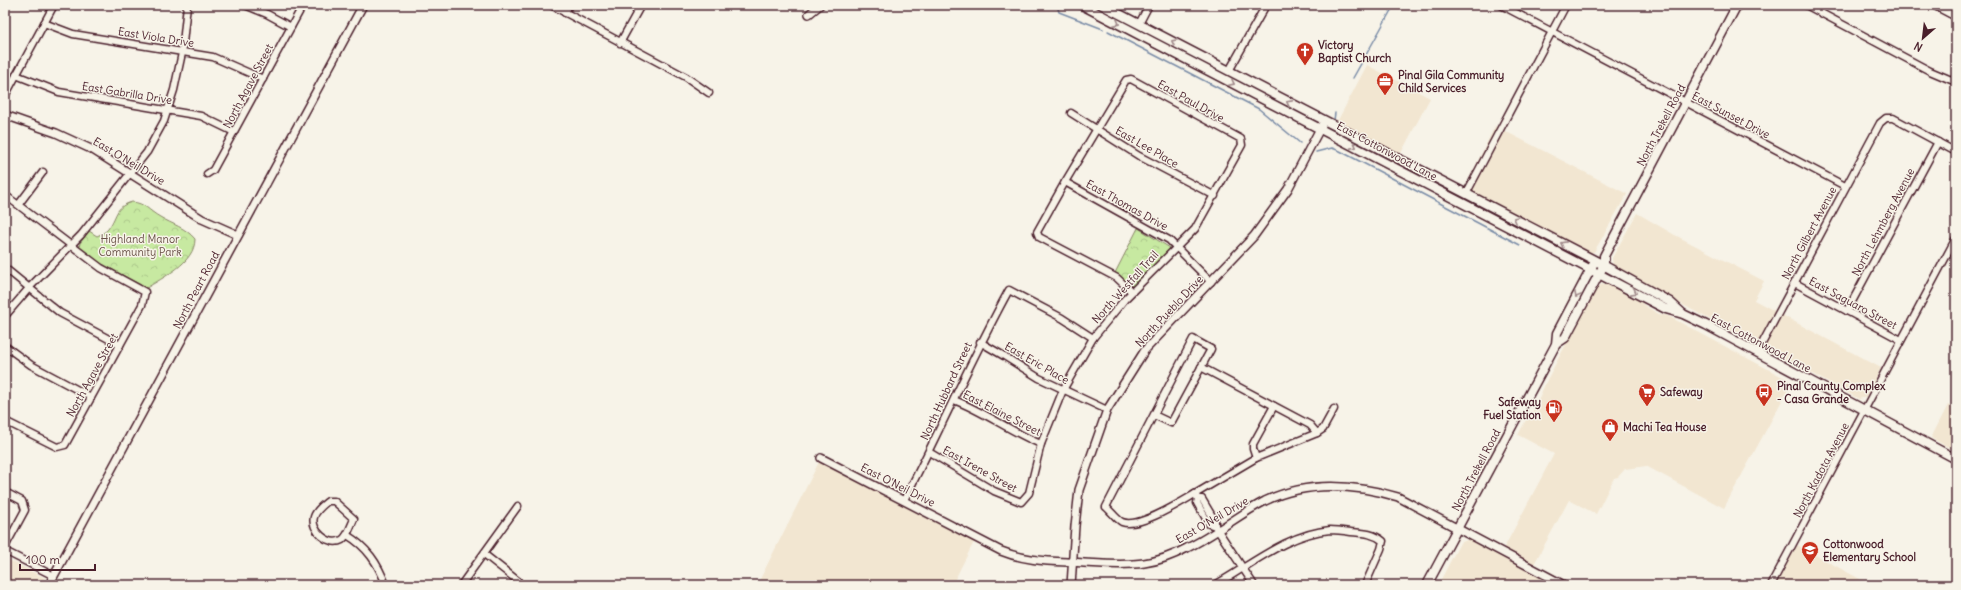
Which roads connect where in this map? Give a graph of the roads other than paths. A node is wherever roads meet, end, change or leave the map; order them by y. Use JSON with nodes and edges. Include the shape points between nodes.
{"nodes":[{"id":1,"x":54,"y":5,"type":"edge"},
{"id":2,"x":187,"y":5,"type":"edge"},
{"id":3,"x":245,"y":5,"type":"edge"},
{"id":4,"x":303,"y":5,"type":"edge"},
{"id":5,"x":363,"y":5,"type":"edge"},
{"id":6,"x":551,"y":5,"type":"edge"},
{"id":7,"x":569,"y":5,"type":"edge"},
{"id":8,"x":642,"y":5,"type":"edge"},
{"id":9,"x":820,"y":5,"type":"edge"},
{"id":10,"x":1082,"y":5,"type":"edge"},
{"id":11,"x":1102,"y":5,"type":"edge"},
{"id":12,"x":1149,"y":5,"type":"edge"},
{"id":13,"x":1266,"y":5,"type":"edge"},
{"id":14,"x":1501,"y":5,"type":"edge"},
{"id":15,"x":1566,"y":5,"type":"edge"},
{"id":16,"x":1736,"y":5,"type":"edge"},
{"id":17,"x":1806,"y":5,"type":"edge"},
{"id":18,"x":1933,"y":5,"type":"edge"},
{"id":19,"x":1953,"y":5,"type":"edge"},
{"id":20,"x":565,"y":13,"type":"junction"},
{"id":21,"x":1949,"y":13,"type":"junction"},
{"id":22,"x":809,"y":14,"type":"dead end"},
{"id":23,"x":1956,"y":17,"type":"edge"},
{"id":24,"x":44,"y":23,"type":"junction"},
{"id":25,"x":1139,"y":24,"type":"junction"},
{"id":26,"x":291,"y":27,"type":"junction"},
{"id":27,"x":1552,"y":32,"type":"junction"},
{"id":28,"x":620,"y":42,"type":"junction"},
{"id":29,"x":182,"y":51,"type":"junction"},
{"id":30,"x":1229,"y":71,"type":"junction"},
{"id":31,"x":16,"y":75,"type":"junction"},
{"id":32,"x":263,"y":79,"type":"junction"},
{"id":33,"x":1956,"y":82,"type":"edge"},
{"id":34,"x":709,"y":93,"type":"dead end"},
{"id":35,"x":5,"y":96,"type":"edge"},
{"id":36,"x":1686,"y":102,"type":"junction"},
{"id":37,"x":168,"y":109,"type":"junction"},
{"id":38,"x":1071,"y":113,"type":"dead end"},
{"id":39,"x":5,"y":115,"type":"edge"},
{"id":40,"x":1324,"y":121,"type":"junction"},
{"id":41,"x":1319,"y":128,"type":"junction"},
{"id":42,"x":1098,"y":129,"type":"junction"},
{"id":43,"x":234,"y":132,"type":"junction"},
{"id":44,"x":1242,"y":139,"type":"joint"},
{"id":45,"x":1938,"y":142,"type":"junction"},
{"id":46,"x":1956,"y":152,"type":"edge"},
{"id":47,"x":43,"y":172,"type":"dead end"},
{"id":48,"x":130,"y":173,"type":"junction"},
{"id":49,"x":207,"y":174,"type":"dead end"},
{"id":50,"x":1065,"y":182,"type":"junction"},
{"id":51,"x":1845,"y":186,"type":"junction"},
{"id":52,"x":1466,"y":194,"type":"junction"},
{"id":53,"x":5,"y":195,"type":"edge"},
{"id":54,"x":1215,"y":196,"type":"junction"},
{"id":55,"x":19,"y":204,"type":"junction"},
{"id":56,"x":1501,"y":212,"type":"junction"},
{"id":57,"x":1496,"y":221,"type":"junction"},
{"id":58,"x":238,"y":235,"type":"junction"},
{"id":59,"x":1956,"y":238,"type":"edge"},
{"id":60,"x":72,"y":245,"type":"junction"},
{"id":61,"x":1176,"y":247,"type":"junction"},
{"id":62,"x":1604,"y":256,"type":"junction"},
{"id":63,"x":1596,"y":261,"type":"junction"},
{"id":64,"x":1604,"y":265,"type":"junction"},
{"id":65,"x":5,"y":268,"type":"edge"},
{"id":66,"x":1590,"y":270,"type":"junction"},
{"id":67,"x":1599,"y":274,"type":"junction"},
{"id":68,"x":1211,"y":282,"type":"junction"},
{"id":69,"x":1795,"y":283,"type":"junction"},
{"id":70,"x":30,"y":287,"type":"junction"},
{"id":71,"x":1132,"y":292,"type":"junction"},
{"id":72,"x":1847,"y":311,"type":"junction"},
{"id":73,"x":1683,"y":314,"type":"junction"},
{"id":74,"x":5,"y":316,"type":"edge"},
{"id":75,"x":1093,"y":338,"type":"junction"},
{"id":76,"x":1902,"y":340,"type":"junction"},
{"id":77,"x":980,"y":342,"type":"junction"},
{"id":78,"x":1556,"y":344,"type":"junction"},
{"id":79,"x":120,"y":345,"type":"junction"},
{"id":80,"x":5,"y":346,"type":"edge"},
{"id":81,"x":1757,"y":353,"type":"junction"},
{"id":82,"x":1201,"y":367,"type":"junction"},
{"id":83,"x":1063,"y":390,"type":"junction"},
{"id":84,"x":91,"y":397,"type":"junction"},
{"id":85,"x":954,"y":400,"type":"junction"},
{"id":86,"x":1274,"y":406,"type":"junction"},
{"id":87,"x":1334,"y":409,"type":"dead end"},
{"id":88,"x":1107,"y":410,"type":"junction"},
{"id":89,"x":1864,"y":410,"type":"junction"},
{"id":90,"x":1154,"y":415,"type":"junction"},
{"id":91,"x":5,"y":421,"type":"edge"},
{"id":92,"x":1317,"y":434,"type":"junction"},
{"id":93,"x":1041,"y":444,"type":"junction"},
{"id":94,"x":928,"y":452,"type":"junction"},
{"id":95,"x":821,"y":458,"type":"dead end"},
{"id":96,"x":1256,"y":458,"type":"junction"},
{"id":97,"x":1956,"y":459,"type":"edge"},
{"id":98,"x":5,"y":492,"type":"edge"},
{"id":99,"x":1196,"y":496,"type":"junction"},
{"id":100,"x":904,"y":500,"type":"junction"},
{"id":101,"x":1021,"y":502,"type":"joint"},
{"id":102,"x":518,"y":506,"type":"dead end"},
{"id":103,"x":1216,"y":528,"type":"junction"},
{"id":104,"x":1458,"y":528,"type":"junction"},
{"id":105,"x":347,"y":535,"type":"junction"},
{"id":106,"x":5,"y":547,"type":"edge"},
{"id":107,"x":5,"y":551,"type":"edge"},
{"id":108,"x":484,"y":554,"type":"junction"},
{"id":109,"x":1072,"y":562,"type":"junction"},
{"id":110,"x":1243,"y":569,"type":"junction"},
{"id":111,"x":54,"y":576,"type":"junction"},
{"id":112,"x":519,"y":581,"type":"edge"},
{"id":113,"x":1560,"y":584,"type":"edge"},
{"id":114,"x":48,"y":585,"type":"edge"},
{"id":115,"x":386,"y":585,"type":"edge"},
{"id":116,"x":461,"y":585,"type":"edge"},
{"id":117,"x":1071,"y":585,"type":"edge"},
{"id":118,"x":1215,"y":585,"type":"edge"},
{"id":119,"x":1254,"y":585,"type":"edge"},
{"id":120,"x":1365,"y":585,"type":"edge"},
{"id":121,"x":1427,"y":585,"type":"edge"},
{"id":122,"x":1771,"y":585,"type":"edge"}],
"edges":[{"from":1,"to":24,"type":"street"},
{"from":2,"to":29,"type":"street"},
{"from":3,"to":26,"type":"street"},
{"from":4,"to":26,"type":"street","name":"North Agave Street"},
{"from":5,"to":58,"type":"street","name":"North Peart Road"},
{"from":6,"to":20,"type":"street"},
{"from":7,"to":20,"type":"street"},
{"from":8,"to":28,"type":"street"},
{"from":9,"to":22,"type":"street"},
{"from":10,"to":41,"type":"main road","name":"East Cottonwood Lane","one_way":true},
{"from":11,"to":25,"type":"main road","name":"East Cottonwood Lane"},
{"from":12,"to":25,"type":"street"},
{"from":13,"to":30,"type":"street"},
{"from":14,"to":27,"type":"street","name":"East Sunset Drive"},
{"from":15,"to":27,"type":"street"},
{"from":16,"to":36,"type":"main road","name":"North Trekell Road"},
{"from":17,"to":33,"type":"street","via":[[1930,71]]},
{"from":18,"to":21,"type":"street"},
{"from":19,"to":21,"type":"street"},
{"from":20,"to":28,"type":"street"},
{"from":21,"to":23,"type":"street"},
{"from":24,"to":29,"type":"street","name":"East Viola Drive","via":[[74,34]]},
{"from":24,"to":31,"type":"street"},
{"from":30,"to":25,"type":"main road","name":"East Cottonwood Lane","one_way":true},
{"from":26,"to":32,"type":"street","name":"North Agave Street"},
{"from":27,"to":36,"type":"street","name":"East Sunset Drive"},
{"from":27,"to":52,"type":"street"},
{"from":28,"to":34,"type":"street"},
{"from":29,"to":32,"type":"street","name":"East Viola Drive","via":[[213,57]]},
{"from":29,"to":37,"type":"street"},
{"from":40,"to":30,"type":"main road","name":"East Cottonwood Lane","one_way":true},
{"from":31,"to":35,"type":"street"},
{"from":31,"to":37,"type":"street","name":"East Gabrilla Drive","via":[[60,92]]},
{"from":32,"to":43,"type":"street","name":"North Agave Street"},
{"from":36,"to":51,"type":"street","name":"East Sunset Drive"},
{"from":36,"to":62,"type":"main road","name":"North Trekell Road"},
{"from":37,"to":43,"type":"street","name":"East Gabrilla Drive","via":[[200,116]]},
{"from":37,"to":48,"type":"street","via":[[147,152]]},
{"from":38,"to":42,"type":"street","name":"East Lee Place"},
{"from":39,"to":48,"type":"street","name":"East O'Neil Drive","via":[[81,144]]},
{"from":40,"to":41,"type":"street","name":"North Pueblo Drive"},
{"from":40,"to":52,"type":"main road","name":"East Cottonwood Lane"},
{"from":41,"to":57,"type":"main road","name":"East Cottonwood Lane","one_way":true},
{"from":41,"to":68,"type":"street","name":"North Pueblo Drive","via":[[1288,189],[1274,210],[1254,236]]},
{"from":42,"to":44,"type":"street","name":"East Paul Drive","via":[[1126,80],[1131,79]]},
{"from":42,"to":50,"type":"street"},
{"from":42,"to":54,"type":"street","name":"East Lee Place","via":[[1139,156]]},
{"from":43,"to":49,"type":"street","name":"North Agave Street","via":[[213,170]]},
{"from":44,"to":54,"type":"street","name":"North Westfall Trail","via":[[1242,145]]},
{"from":45,"to":46,"type":"street"},
{"from":45,"to":51,"type":"street","name":"North Gilbert Avenue","via":[[1893,118],[1886,118],[1880,123]]},
{"from":45,"to":72,"type":"street","name":"North Lehmberg Avenue"},
{"from":47,"to":55,"type":"street"},
{"from":48,"to":58,"type":"street","name":"East O'Neil Drive","via":[[202,219]]},
{"from":48,"to":60,"type":"street"},
{"from":50,"to":61,"type":"street","name":"East Thomas Drive","via":[[1162,235]]},
{"from":50,"to":71,"type":"street","via":[[1037,232],[1039,237],[1117,278]]},
{"from":51,"to":69,"type":"street","name":"North Gilbert Avenue"},
{"from":52,"to":56,"type":"main road","name":"East Cottonwood Lane"},
{"from":53,"to":55,"type":"street"},
{"from":54,"to":61,"type":"street","name":"North Westfall Trail","via":[[1195,229]]},
{"from":55,"to":60,"type":"street","via":[[42,225]]},
{"from":56,"to":57,"type":"main road"},
{"from":63,"to":56,"type":"main road","name":"East Cottonwood Lane","one_way":true},
{"from":57,"to":66,"type":"main road","name":"East Cottonwood Lane"},
{"from":58,"to":111,"type":"street","name":"North Peart Road"},
{"from":59,"to":76,"type":"street","name":"North Kadota Avenue"},
{"from":60,"to":70,"type":"street"},
{"from":60,"to":79,"type":"street","name":"North Agave Street","via":[[101,268],[145,292],[142,305]]},
{"from":61,"to":68,"type":"street","name":"East Thomas Drive"},
{"from":61,"to":71,"type":"street","name":"North Westfall Trail"},
{"from":62,"to":63,"type":"main road","name":"North Trekell Road"},
{"from":62,"to":64,"type":"main road","name":"North Trekell Road"},
{"from":63,"to":64,"type":"main road","name":"East Cottonwood Lane"},
{"from":63,"to":66,"type":"main road","name":"North Trekell Road"},
{"from":64,"to":67,"type":"main road","name":"North Trekell Road"},
{"from":64,"to":73,"type":"main road","name":"East Cottonwood Lane","via":[[1670,302]]},
{"from":65,"to":70,"type":"street"},
{"from":66,"to":67,"type":"main road","name":"East Cottonwood Lane"},
{"from":66,"to":78,"type":"main road","name":"North Trekell Road","one_way":true,"via":[[1557,334]]},
{"from":67,"to":73,"type":"main road","name":"East Cottonwood Lane","one_way":true,"via":[[1666,309]]},
{"from":67,"to":78,"type":"main road","name":"North Trekell Road","via":[[1565,338]]},
{"from":68,"to":88,"type":"street","name":"North Pueblo Drive","via":[[1145,350]]},
{"from":69,"to":72,"type":"street","name":"East Saguaro Street"},
{"from":69,"to":81,"type":"street","name":"North Gilbert Avenue"},
{"from":70,"to":74,"type":"street"},
{"from":70,"to":79,"type":"street","via":[[60,313]]},
{"from":71,"to":75,"type":"street","name":"North Westfall Trail"},
{"from":72,"to":76,"type":"street","name":"East Saguaro Street"},
{"from":73,"to":81,"type":"main road","name":"East Cottonwood Lane"},
{"from":75,"to":77,"type":"street","name":"North Hubbard Street","via":[[1009,290]]},
{"from":75,"to":83,"type":"street","name":"North Westfall Trail"},
{"from":76,"to":89,"type":"street","name":"North Kadota Avenue"},
{"from":77,"to":83,"type":"street","name":"East Eric Place"},
{"from":77,"to":85,"type":"street","name":"North Hubbard Street"},
{"from":78,"to":104,"type":"main road","name":"North Trekell Road"},
{"from":79,"to":84,"type":"street","name":"North Agave Street"},
{"from":80,"to":84,"type":"street","via":[[31,365]]},
{"from":81,"to":89,"type":"main road","name":"East Cottonwood Lane"},
{"from":82,"to":86,"type":"street"},
{"from":82,"to":90,"type":"street","via":[[1171,423]]},
{"from":82,"to":90,"type":"street","via":[[1210,349],[1193,339]]},
{"from":83,"to":88,"type":"street","name":"East Eric Place"},
{"from":83,"to":93,"type":"street","name":"North Westfall Trail"},
{"from":84,"to":91,"type":"street","name":"North Agave Street","via":[[65,446],[57,447]]},
{"from":85,"to":93,"type":"street","name":"East Elaine Street","via":[[969,405],[1018,435]]},
{"from":85,"to":94,"type":"street","name":"North Hubbard Street"},
{"from":86,"to":92,"type":"street","via":[[1310,425]]},
{"from":86,"to":96,"type":"street","via":[[1253,444]]},
{"from":87,"to":92,"type":"street"},
{"from":88,"to":109,"type":"street","name":"North Pueblo Drive","via":[[1079,490]]},
{"from":89,"to":97,"type":"main road","name":"East Cottonwood Lane"},
{"from":89,"to":122,"type":"street","name":"North Kadota Avenue"},
{"from":90,"to":99,"type":"street","via":[[1106,507],[1121,521],[1127,523],[1156,515]]},
{"from":92,"to":96,"type":"street"},
{"from":93,"to":101,"type":"street","name":"North Westfall Trail","via":[[1029,493]]},
{"from":94,"to":100,"type":"street","name":"North Hubbard Street"},
{"from":94,"to":101,"type":"street","name":"East Irene Street","via":[[994,491]]},
{"from":95,"to":100,"type":"street","name":"East O'Neil Drive"},
{"from":96,"to":99,"type":"street"},
{"from":98,"to":106,"type":"street","via":[[22,501],[25,510]]},
{"from":99,"to":103,"type":"street","via":[[1202,499],[1215,521]]},
{"from":100,"to":109,"type":"street","name":"East O'Neil Drive","via":[[1017,558]]},
{"from":102,"to":108,"type":"street"},
{"from":103,"to":104,"type":"street","name":"East O'Neil Drive","via":[[1265,501],[1301,489],[1324,486],[1372,489],[1398,497]]},
{"from":103,"to":109,"type":"street","name":"East O'Neil Drive","via":[[1188,548],[1146,563],[1123,565]]},
{"from":103,"to":110,"type":"street"},
{"from":104,"to":113,"type":"street","name":"East O'Neil Drive"},
{"from":104,"to":121,"type":"main road","name":"North Trekell Road"},
{"from":105,"to":105,"type":"street","via":[[342,540],[332,542],[321,536],[314,526],[314,517],[321,506],[328,501],[334,501],[354,519]]},
{"from":105,"to":115,"type":"street","via":[[369,552],[381,570]]},
{"from":107,"to":111,"type":"street"},
{"from":108,"to":112,"type":"street"},
{"from":108,"to":116,"type":"street"},
{"from":109,"to":117,"type":"street","name":"North Pueblo Drive"},
{"from":110,"to":118,"type":"street"},
{"from":110,"to":119,"type":"street"},
{"from":110,"to":120,"type":"street","via":[[1281,545],[1304,535],[1330,530],[1366,533],[1377,536],[1382,541],[1382,548]]},
{"from":111,"to":114,"type":"street","name":"North Peart Road"}]}
